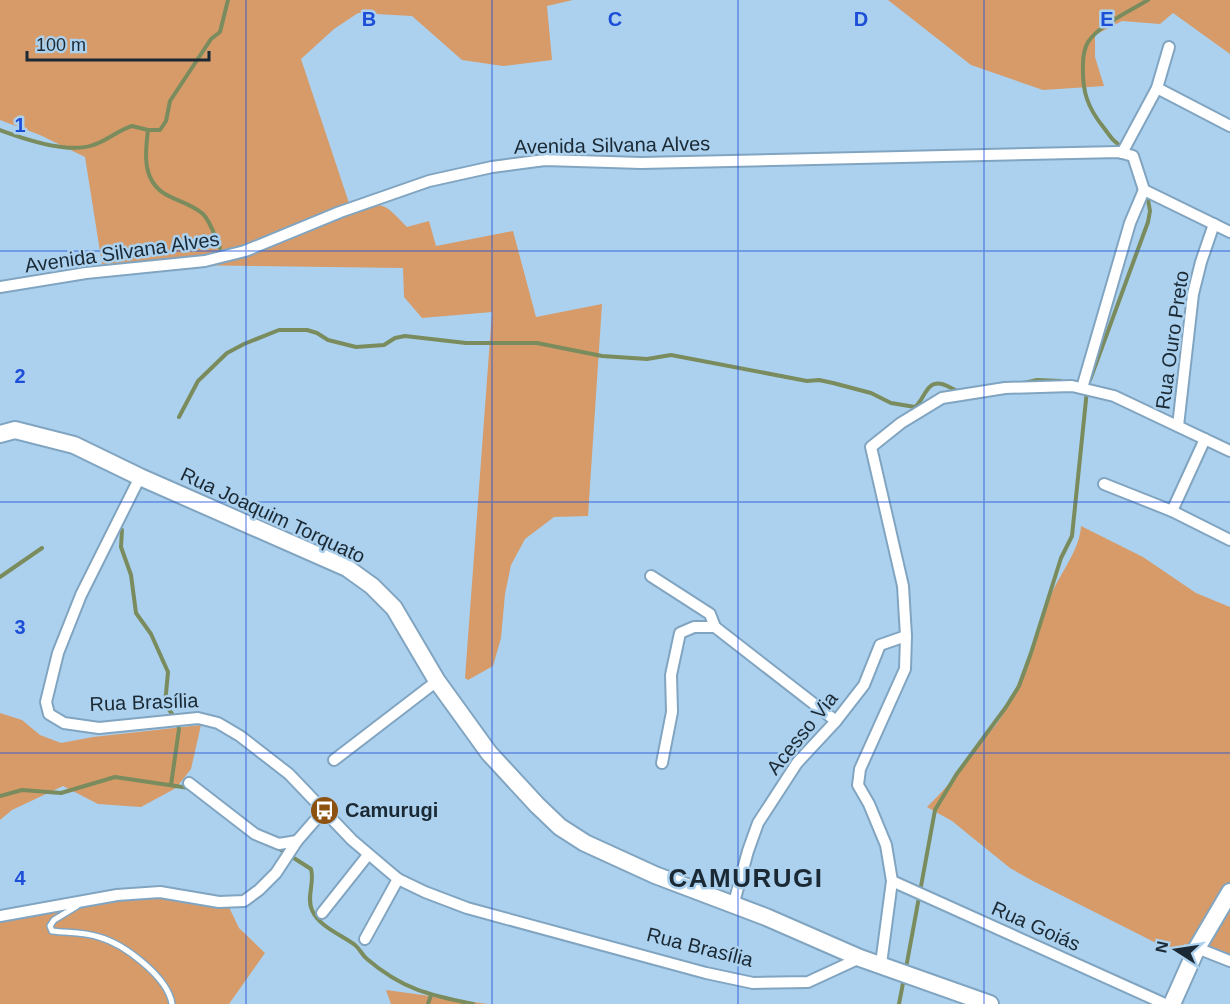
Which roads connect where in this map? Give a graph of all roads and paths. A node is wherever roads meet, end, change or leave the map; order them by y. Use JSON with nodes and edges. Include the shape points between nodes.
{"nodes":[{"id":1,"x":1169,"y":47,"type":"dead end"},
{"id":2,"x":1157,"y":88,"type":"junction"},
{"id":3,"x":1230,"y":126,"type":"edge"},
{"id":4,"x":1127,"y":154,"type":"junction"},
{"id":5,"x":1144,"y":190,"type":"junction"},
{"id":6,"x":1214,"y":224,"type":"junction"},
{"id":7,"x":1230,"y":232,"type":"edge"},
{"id":8,"x":0,"y":287,"type":"edge"},
{"id":9,"x":1082,"y":388,"type":"junction"},
{"id":10,"x":1178,"y":426,"type":"junction"},
{"id":11,"x":0,"y":434,"type":"edge"},
{"id":12,"x":1204,"y":439,"type":"junction"},
{"id":13,"x":1230,"y":451,"type":"edge"},
{"id":14,"x":140,"y":477,"type":"junction"},
{"id":15,"x":1104,"y":484,"type":"dead end"},
{"id":16,"x":1172,"y":511,"type":"junction"},
{"id":17,"x":1230,"y":540,"type":"edge"},
{"id":18,"x":651,"y":576,"type":"dead end"},
{"id":19,"x":715,"y":627,"type":"junction"},
{"id":20,"x":906,"y":636,"type":"junction"},
{"id":21,"x":437,"y":681,"type":"junction"},
{"id":22,"x":836,"y":721,"type":"junction"},
{"id":23,"x":334,"y":760,"type":"dead end"},
{"id":24,"x":662,"y":763,"type":"dead end"},
{"id":25,"x":189,"y":783,"type":"dead end"},
{"id":26,"x":324,"y":810,"type":"junction"},
{"id":27,"x":297,"y":841,"type":"junction"},
{"id":28,"x":368,"y":855,"type":"junction"},
{"id":29,"x":398,"y":879,"type":"junction"},
{"id":30,"x":892,"y":881,"type":"junction"},
{"id":31,"x":1230,"y":892,"type":"edge"},
{"id":32,"x":81,"y":903,"type":"junction"},
{"id":33,"x":733,"y":906,"type":"junction"},
{"id":34,"x":322,"y":913,"type":"dead end"},
{"id":35,"x":0,"y":916,"type":"edge"},
{"id":36,"x":365,"y":939,"type":"dead end"},
{"id":37,"x":1197,"y":948,"type":"junction"},
{"id":38,"x":860,"y":958,"type":"junction"},
{"id":39,"x":1230,"y":961,"type":"edge"},
{"id":40,"x":881,"y":964,"type":"junction"},
{"id":41,"x":172,"y":1004,"type":"edge"},
{"id":42,"x":990,"y":1004,"type":"edge"},
{"id":43,"x":1165,"y":1004,"type":"edge"},
{"id":44,"x":1172,"y":1004,"type":"edge"}],
"edges":[{"from":1,"to":2,"type":"street"},
{"from":2,"to":3,"type":"street"},
{"from":2,"to":4,"type":"street"},
{"from":4,"to":5,"type":"street"},
{"from":4,"to":8,"type":"street","name":"Avenida Silvana Alves","via":[[641,163],[545,160],[492,166],[429,181],[245,250],[205,261],[86,273]]},
{"from":5,"to":6,"type":"street"},
{"from":5,"to":9,"type":"street","via":[[1130,223]]},
{"from":6,"to":7,"type":"street"},
{"from":6,"to":10,"type":"street","name":"Rua Ouro Preto","via":[[1193,294]]},
{"from":9,"to":10,"type":"street","via":[[1114,396]]},
{"from":9,"to":20,"type":"street","via":[[1005,388],[942,398],[871,447],[903,586]]},
{"from":10,"to":12,"type":"street"},
{"from":11,"to":14,"type":"street","name":"Rua Joaquim Torquato","via":[[15,430],[74,445]]},
{"from":12,"to":13,"type":"street"},
{"from":12,"to":16,"type":"street"},
{"from":14,"to":21,"type":"street","name":"Rua Joaquim Torquato","via":[[348,568],[394,608]]},
{"from":14,"to":26,"type":"street","name":"Rua Brasília","via":[[81,595],[58,653],[46,702],[50,714],[64,723],[99,728],[198,718],[218,723],[289,774]]},
{"from":15,"to":16,"type":"street"},
{"from":16,"to":17,"type":"street"},
{"from":18,"to":19,"type":"street","via":[[710,614]]},
{"from":19,"to":22,"type":"street"},
{"from":19,"to":24,"type":"street","via":[[694,627],[680,633],[671,675],[672,711]]},
{"from":20,"to":22,"type":"street","name":"Acesso Via","via":[[880,645],[864,685]]},
{"from":20,"to":30,"type":"street","via":[[905,669],[860,769],[858,785],[886,845]]},
{"from":21,"to":23,"type":"street"},
{"from":21,"to":33,"type":"street","name":"Rua Joaquim Torquato","via":[[489,753],[560,827],[585,843]]},
{"from":22,"to":33,"type":"street","name":"Acesso Via","via":[[797,763],[758,823]]},
{"from":25,"to":27,"type":"street","via":[[255,834],[279,844]]},
{"from":26,"to":27,"type":"street"},
{"from":26,"to":28,"type":"street","name":"Rua Brasília"},
{"from":27,"to":32,"type":"street","via":[[276,873],[244,901],[219,902],[160,892]]},
{"from":28,"to":29,"type":"street","name":"Rua Brasília"},
{"from":28,"to":34,"type":"street"},
{"from":29,"to":36,"type":"street"},
{"from":29,"to":38,"type":"street","name":"Rua Brasília","via":[[467,908],[706,974],[753,983],[808,982]]},
{"from":30,"to":40,"type":"street"},
{"from":30,"to":43,"type":"street","name":"Rua Goiás"},
{"from":31,"to":37,"type":"street"},
{"from":32,"to":35,"type":"street"},
{"from":32,"to":41,"type":"lane","via":[[54,920],[52,932],[102,937],[131,954],[159,978],[171,995]]},
{"from":33,"to":38,"type":"street","name":"Rua Joaquim Torquato"},
{"from":37,"to":39,"type":"street"},
{"from":37,"to":44,"type":"street"},
{"from":38,"to":40,"type":"street"},
{"from":40,"to":42,"type":"street"}]}
